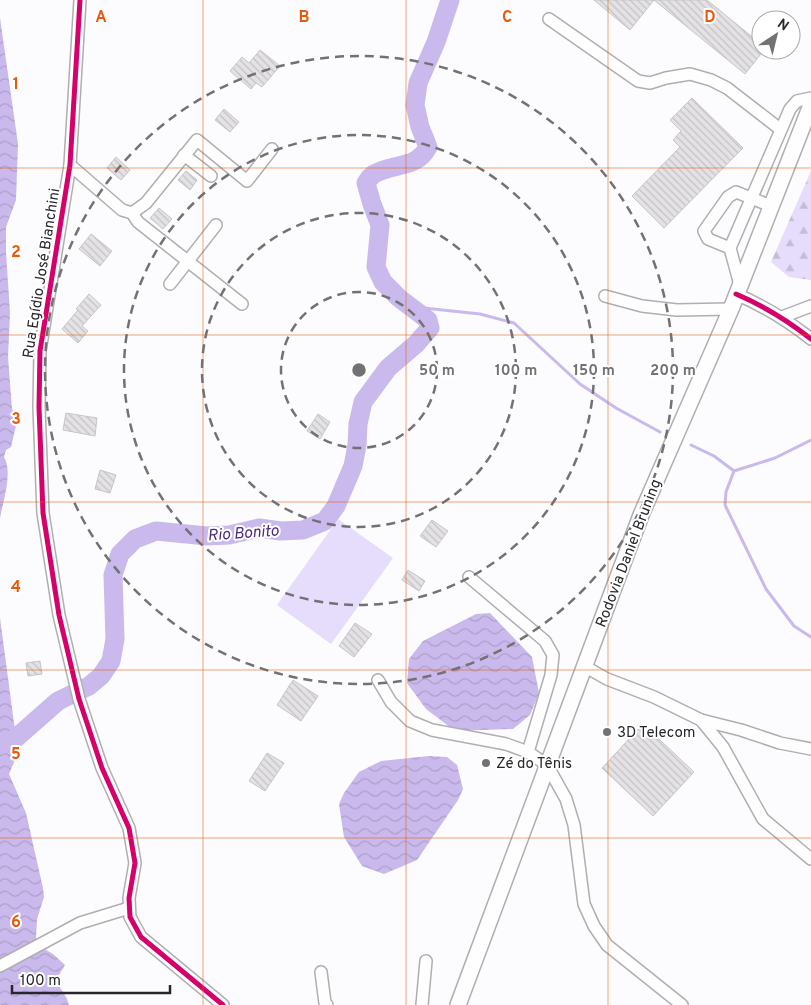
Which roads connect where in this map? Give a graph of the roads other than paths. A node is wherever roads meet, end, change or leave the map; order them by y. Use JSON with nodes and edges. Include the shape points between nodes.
{"nodes":[{"id":1,"x":80,"y":0,"type":"edge"},
{"id":2,"x":549,"y":19,"type":"dead end"},
{"id":3,"x":811,"y":98,"type":"edge"},
{"id":4,"x":811,"y":105,"type":"edge"},
{"id":5,"x":780,"y":129,"type":"junction"},
{"id":6,"x":272,"y":149,"type":"dead end"},
{"id":7,"x":184,"y":155,"type":"junction"},
{"id":8,"x":70,"y":165,"type":"junction"},
{"id":9,"x":211,"y":176,"type":"dead end"},
{"id":10,"x":751,"y":197,"type":"junction"},
{"id":11,"x":771,"y":206,"type":"junction"},
{"id":12,"x":132,"y":213,"type":"junction"},
{"id":13,"x":216,"y":225,"type":"dead end"},
{"id":14,"x":730,"y":248,"type":"junction"},
{"id":15,"x":188,"y":261,"type":"junction"},
{"id":16,"x":170,"y":284,"type":"dead end"},
{"id":17,"x":605,"y":296,"type":"dead end"},
{"id":18,"x":736,"y":296,"type":"junction"},
{"id":19,"x":242,"y":304,"type":"dead end"},
{"id":20,"x":811,"y":306,"type":"edge"},
{"id":21,"x":782,"y":317,"type":"junction"},
{"id":22,"x":811,"y":339,"type":"edge"},
{"id":23,"x":468,"y":577,"type":"dead end"},
{"id":24,"x":584,"y":666,"type":"junction"},
{"id":25,"x":378,"y":680,"type":"dead end"},
{"id":26,"x":701,"y":720,"type":"junction"},
{"id":27,"x":811,"y":749,"type":"edge"},
{"id":28,"x":528,"y":752,"type":"junction"},
{"id":29,"x":546,"y":766,"type":"junction"},
{"id":30,"x":811,"y":859,"type":"edge"},
{"id":31,"x":129,"y":908,"type":"junction"},
{"id":32,"x":426,"y":961,"type":"dead end"},
{"id":33,"x":0,"y":966,"type":"edge"},
{"id":34,"x":321,"y":972,"type":"dead end"},
{"id":35,"x":223,"y":1005,"type":"edge"},
{"id":36,"x":327,"y":1005,"type":"edge"},
{"id":37,"x":422,"y":1005,"type":"edge"},
{"id":38,"x":458,"y":1005,"type":"edge"},
{"id":39,"x":682,"y":1005,"type":"edge"}],
"edges":[{"from":1,"to":8,"type":"street","name":"Rua Egídio José Bianchini"},
{"from":2,"to":5,"type":"street","via":[[638,81],[650,83],[690,74],[711,80],[727,88]]},
{"from":3,"to":5,"type":"street","via":[[798,101]]},
{"from":4,"to":11,"type":"main road","name":"Rodovia Daniel Bruning"},
{"from":5,"to":10,"type":"street"},
{"from":6,"to":7,"type":"street","via":[[247,181],[196,140]]},
{"from":7,"to":9,"type":"street"},
{"from":7,"to":12,"type":"street","via":[[146,203]]},
{"from":8,"to":12,"type":"street","via":[[122,210]]},
{"from":8,"to":31,"type":"street","name":"Rua Egídio José Bianchini","via":[[40,351],[44,513],[59,614],[79,699],[102,768],[129,828],[135,863]]},
{"from":10,"to":11,"type":"street"},
{"from":10,"to":14,"type":"street"},
{"from":10,"to":14,"type":"street","via":[[736,192],[728,196],[704,231],[708,239]]},
{"from":11,"to":18,"type":"main road","name":"Rodovia Daniel Bruning"},
{"from":12,"to":15,"type":"street","via":[[138,222]]},
{"from":13,"to":15,"type":"street"},
{"from":14,"to":18,"type":"street"},
{"from":15,"to":16,"type":"street"},
{"from":15,"to":19,"type":"street"},
{"from":17,"to":18,"type":"street","via":[[642,306],[677,310]]},
{"from":18,"to":21,"type":"street"},
{"from":18,"to":24,"type":"main road","name":"Rodovia Daniel Bruning","via":[[641,515]]},
{"from":20,"to":21,"type":"street"},
{"from":21,"to":22,"type":"street"},
{"from":23,"to":28,"type":"street","via":[[545,641],[553,655]]},
{"from":24,"to":26,"type":"street"},
{"from":24,"to":29,"type":"main road","name":"Rodovia Daniel Bruning"},
{"from":25,"to":28,"type":"street","via":[[391,702],[410,721],[432,730],[506,744]]},
{"from":26,"to":27,"type":"street"},
{"from":26,"to":30,"type":"street","via":[[723,747],[763,819]]},
{"from":28,"to":29,"type":"street"},
{"from":29,"to":38,"type":"main road","name":"Rodovia Daniel Bruning"},
{"from":29,"to":39,"type":"street","via":[[566,800],[574,825],[584,904],[594,926],[607,945]]},
{"from":31,"to":33,"type":"street","via":[[80,923]]},
{"from":31,"to":35,"type":"street","name":"Rua Egídio José Bianchini","via":[[130,917],[141,937]]},
{"from":32,"to":37,"type":"street"},
{"from":34,"to":36,"type":"street"}]}
